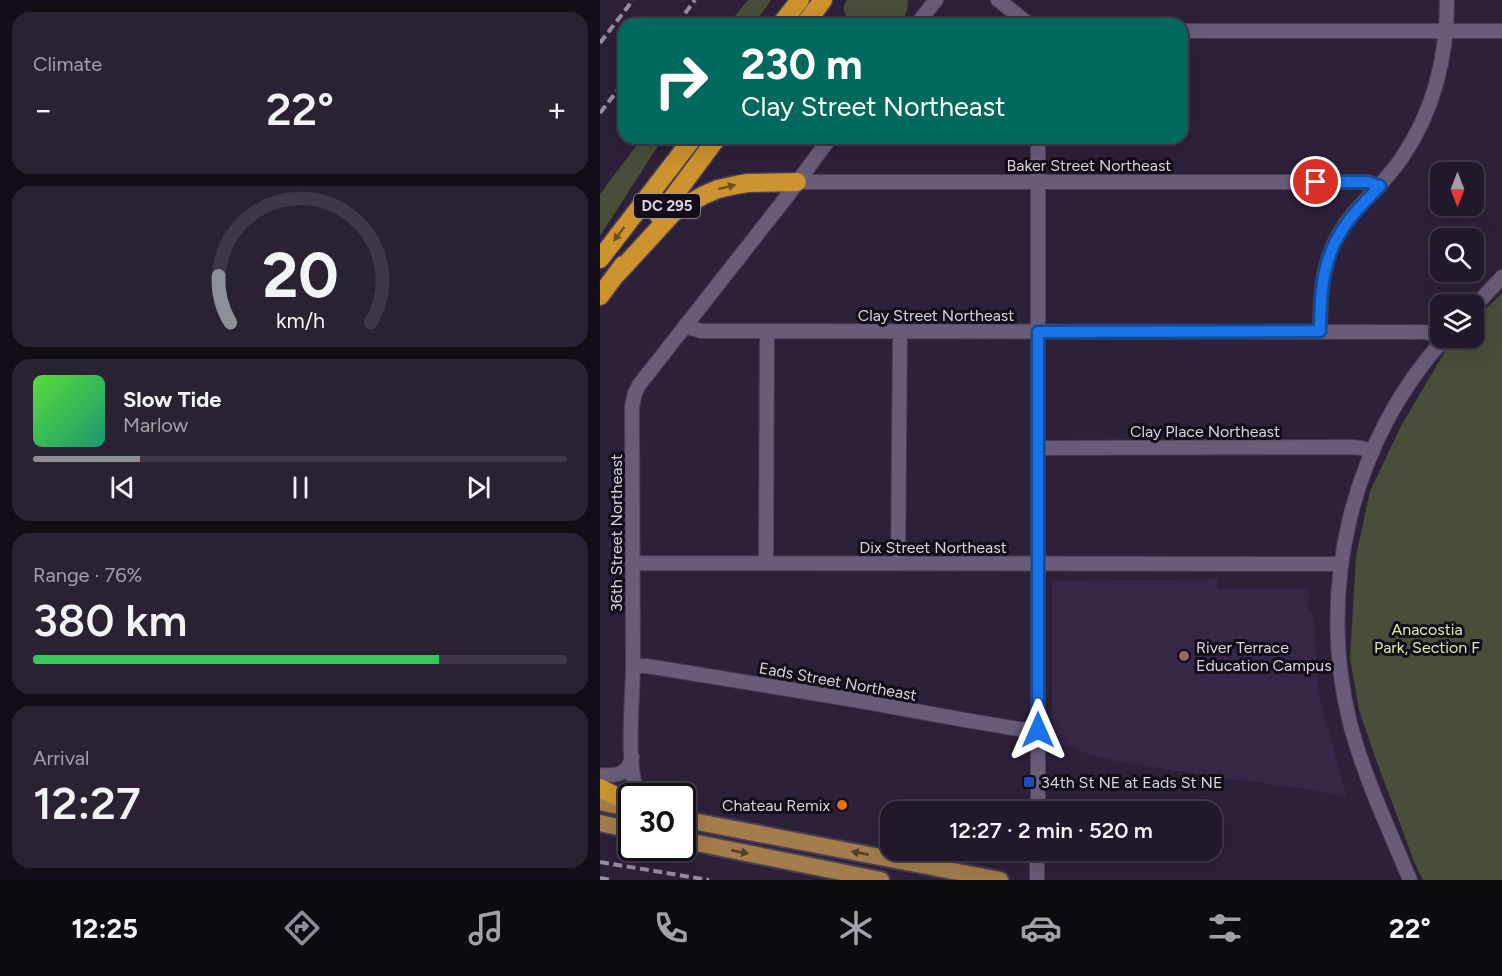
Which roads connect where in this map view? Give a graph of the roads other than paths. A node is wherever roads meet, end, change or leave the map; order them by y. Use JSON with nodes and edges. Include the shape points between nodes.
{"nodes":[{"id":1,"x":800,"y":0,"type":"edge"},
{"id":2,"x":936,"y":0,"type":"edge"},
{"id":3,"x":998,"y":0,"type":"edge"},
{"id":4,"x":1447,"y":0,"type":"edge"},
{"id":5,"x":823,"y":1,"type":"edge"},
{"id":6,"x":786,"y":18,"type":"edge"},
{"id":7,"x":810,"y":18,"type":"edge"},
{"id":8,"x":922,"y":18,"type":"edge"},
{"id":9,"x":1021,"y":18,"type":"edge"},
{"id":10,"x":1188,"y":31,"type":"edge"},
{"id":11,"x":1446,"y":31,"type":"junction"},
{"id":12,"x":1502,"y":31,"type":"edge"},
{"id":13,"x":688,"y":144,"type":"edge"},
{"id":14,"x":713,"y":144,"type":"edge"},
{"id":15,"x":826,"y":144,"type":"edge"},
{"id":16,"x":1038,"y":144,"type":"edge"},
{"id":17,"x":797,"y":182,"type":"junction"},
{"id":18,"x":1038,"y":182,"type":"junction"},
{"id":19,"x":1380,"y":186,"type":"junction"},
{"id":20,"x":600,"y":259,"type":"edge"},
{"id":21,"x":617,"y":274,"type":"junction"},
{"id":22,"x":1502,"y":277,"type":"edge"},
{"id":23,"x":600,"y":296,"type":"edge"},
{"id":24,"x":1484,"y":296,"type":"edge"},
{"id":25,"x":685,"y":326,"type":"junction"},
{"id":26,"x":1320,"y":331,"type":"junction"},
{"id":27,"x":767,"y":332,"type":"junction"},
{"id":28,"x":900,"y":332,"type":"junction"},
{"id":29,"x":1038,"y":332,"type":"junction"},
{"id":30,"x":1430,"y":333,"type":"edge"},
{"id":31,"x":1436,"y":348,"type":"edge"},
{"id":32,"x":1038,"y":448,"type":"junction"},
{"id":33,"x":1373,"y":451,"type":"junction"},
{"id":34,"x":632,"y":563,"type":"junction"},
{"id":35,"x":766,"y":563,"type":"junction"},
{"id":36,"x":898,"y":563,"type":"junction"},
{"id":37,"x":1038,"y":564,"type":"junction"},
{"id":38,"x":1341,"y":564,"type":"junction"},
{"id":39,"x":633,"y":666,"type":"junction"},
{"id":40,"x":1038,"y":730,"type":"junction"},
{"id":41,"x":632,"y":757,"type":"junction"},
{"id":42,"x":600,"y":775,"type":"edge"},
{"id":43,"x":634,"y":783,"type":"edge"},
{"id":44,"x":600,"y":788,"type":"edge"},
{"id":45,"x":618,"y":797,"type":"edge"},
{"id":46,"x":1038,"y":801,"type":"edge"},
{"id":47,"x":600,"y":802,"type":"edge"},
{"id":48,"x":618,"y":806,"type":"edge"},
{"id":49,"x":696,"y":822,"type":"edge"},
{"id":50,"x":600,"y":824,"type":"edge"},
{"id":51,"x":618,"y":828,"type":"edge"},
{"id":52,"x":600,"y":832,"type":"edge"},
{"id":53,"x":618,"y":832,"type":"edge"},
{"id":54,"x":696,"y":843,"type":"edge"},
{"id":55,"x":1037,"y":861,"type":"edge"},
{"id":56,"x":882,"y":880,"type":"edge"},
{"id":57,"x":1000,"y":880,"type":"edge"},
{"id":58,"x":1037,"y":880,"type":"edge"},
{"id":59,"x":1410,"y":880,"type":"edge"}],
"edges":[{"from":1,"to":6,"type":"highway"},
{"from":2,"to":8,"type":"street"},
{"from":3,"to":9,"type":"street"},
{"from":4,"to":11,"type":"street"},
{"from":5,"to":7,"type":"highway"},
{"from":10,"to":11,"type":"street"},
{"from":11,"to":12,"type":"street"},
{"from":11,"to":19,"type":"street","via":[[1437,81],[1422,121],[1403,156]]},
{"from":13,"to":20,"type":"highway","number":"DC 295","one_way":true},
{"from":14,"to":21,"type":"highway","number":"DC 295"},
{"from":15,"to":17,"type":"street","name":"36th Street Northeast"},
{"from":16,"to":18,"type":"street"},
{"from":17,"to":18,"type":"street","name":"Baker Street Northeast"},
{"from":21,"to":17,"type":"highway","one_way":true,"via":[[674,212],[704,195],[736,185]]},
{"from":17,"to":25,"type":"street","name":"36th Street Northeast"},
{"from":18,"to":19,"type":"street","name":"Baker Street Northeast","via":[[1367,182]]},
{"from":18,"to":29,"type":"street"},
{"from":19,"to":26,"type":"street","via":[[1348,221],[1330,255],[1321,290]]},
{"from":21,"to":23,"type":"highway","number":"DC 295"},
{"from":22,"to":24,"type":"street"},
{"from":25,"to":27,"type":"street","name":"Clay Street Northeast","via":[[701,331]]},
{"from":25,"to":34,"type":"street","name":"36th Street Northeast","via":[[639,385],[633,402]]},
{"from":26,"to":29,"type":"street","name":"Clay Street Northeast"},
{"from":26,"to":30,"type":"street","name":"Clay Street Northeast"},
{"from":27,"to":28,"type":"street","name":"Clay Street Northeast"},
{"from":27,"to":35,"type":"street"},
{"from":28,"to":29,"type":"street","name":"Clay Street Northeast"},
{"from":28,"to":36,"type":"street"},
{"from":29,"to":32,"type":"street"},
{"from":31,"to":33,"type":"street","via":[[1400,397]]},
{"from":32,"to":33,"type":"street","name":"Clay Place Northeast","via":[[1352,447]]},
{"from":32,"to":37,"type":"street"},
{"from":33,"to":38,"type":"street","via":[[1353,509]]},
{"from":34,"to":35,"type":"street","name":"Dix Street Northeast"},
{"from":34,"to":39,"type":"street","name":"36th Street Northeast"},
{"from":35,"to":36,"type":"street","name":"Dix Street Northeast"},
{"from":36,"to":37,"type":"street","name":"Dix Street Northeast"},
{"from":37,"to":38,"type":"street","name":"Dix Street Northeast"},
{"from":37,"to":40,"type":"street"},
{"from":38,"to":59,"type":"street","via":[[1339,643],[1348,712],[1363,764]]},
{"from":39,"to":40,"type":"street","name":"Eads Street Northeast"},
{"from":39,"to":41,"type":"street","name":"36th Street Northeast"},
{"from":40,"to":46,"type":"street"},
{"from":41,"to":42,"type":"street","via":[[620,774]]},
{"from":41,"to":43,"type":"street","name":"36th Street Northeast"},
{"from":44,"to":45,"type":"highway"},
{"from":47,"to":48,"type":"main road"},
{"from":57,"to":49,"type":"main road","one_way":true},
{"from":50,"to":51,"type":"main road"},
{"from":52,"to":53,"type":"main road"},
{"from":54,"to":56,"type":"main road","one_way":true},
{"from":55,"to":58,"type":"street"}]}
